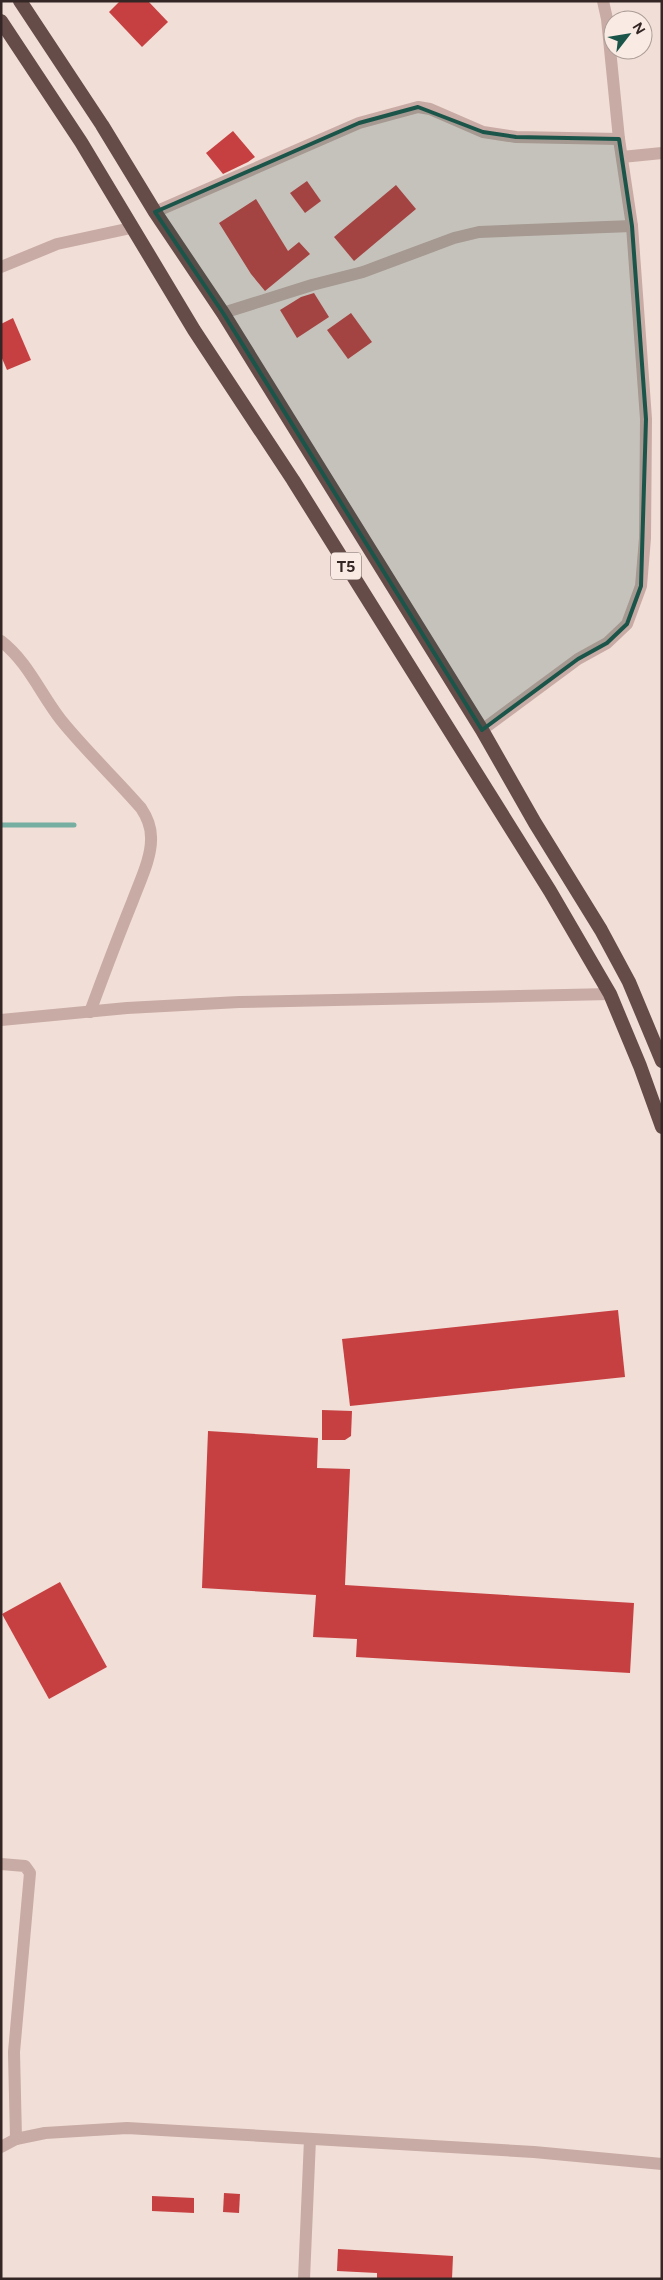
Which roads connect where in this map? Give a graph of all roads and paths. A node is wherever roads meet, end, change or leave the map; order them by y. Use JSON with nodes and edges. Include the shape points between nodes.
{"nodes":[{"id":1,"x":20,"y":1,"type":"edge"},
{"id":2,"x":604,"y":1,"type":"edge"},
{"id":3,"x":1,"y":21,"type":"edge"},
{"id":4,"x":619,"y":139,"type":"junction"},
{"id":5,"x":662,"y":153,"type":"edge"},
{"id":6,"x":622,"y":157,"type":"junction"},
{"id":7,"x":155,"y":212,"type":"junction"},
{"id":8,"x":632,"y":226,"type":"junction"},
{"id":9,"x":131,"y":228,"type":"junction"},
{"id":10,"x":1,"y":267,"type":"edge"},
{"id":11,"x":223,"y":313,"type":"junction"},
{"id":12,"x":1,"y":641,"type":"edge"},
{"id":13,"x":482,"y":730,"type":"junction"},
{"id":14,"x":610,"y":994,"type":"junction"},
{"id":15,"x":90,"y":1012,"type":"junction"},
{"id":16,"x":1,"y":1020,"type":"edge"},
{"id":17,"x":662,"y":1061,"type":"edge"},
{"id":18,"x":662,"y":1127,"type":"edge"},
{"id":19,"x":1,"y":1864,"type":"edge"},
{"id":20,"x":16,"y":2139,"type":"junction"},
{"id":21,"x":310,"y":2140,"type":"junction"},
{"id":22,"x":1,"y":2147,"type":"edge"},
{"id":23,"x":662,"y":2164,"type":"edge"},
{"id":24,"x":304,"y":2279,"type":"edge"}],
"edges":[{"from":1,"to":7,"type":"highway","number":"T5"},
{"from":2,"to":4,"type":"street"},
{"from":3,"to":9,"type":"highway","number":"T5","via":[[81,142]]},
{"from":4,"to":6,"type":"street"},
{"from":4,"to":7,"type":"street","via":[[516,138],[483,132],[430,108],[418,107],[359,124]]},
{"from":5,"to":6,"type":"street"},
{"from":6,"to":8,"type":"street"},
{"from":7,"to":11,"type":"highway","number":"T5"},
{"from":8,"to":11,"type":"street","via":[[479,232],[363,272]]},
{"from":8,"to":13,"type":"street","via":[[646,419],[645,538],[641,586],[627,624],[607,643],[578,659]]},
{"from":9,"to":10,"type":"street","via":[[57,244]]},
{"from":9,"to":14,"type":"highway","number":"T5","via":[[550,891]]},
{"from":11,"to":13,"type":"highway","number":"T5"},
{"from":12,"to":15,"type":"street","via":[[19,656],[45,698],[85,749],[148,819],[152,838],[141,876]]},
{"from":13,"to":17,"type":"highway","number":"T5","via":[[601,930],[629,982]]},
{"from":14,"to":15,"type":"street","via":[[239,1002]]},
{"from":14,"to":18,"type":"highway","number":"T5"},
{"from":15,"to":16,"type":"street"},
{"from":19,"to":20,"type":"street","via":[[25,1866],[30,1873],[14,2052]]},
{"from":20,"to":21,"type":"street","via":[[46,2132],[128,2128]]},
{"from":20,"to":22,"type":"street"},
{"from":21,"to":23,"type":"street","via":[[534,2152]]},
{"from":21,"to":24,"type":"street"}]}
